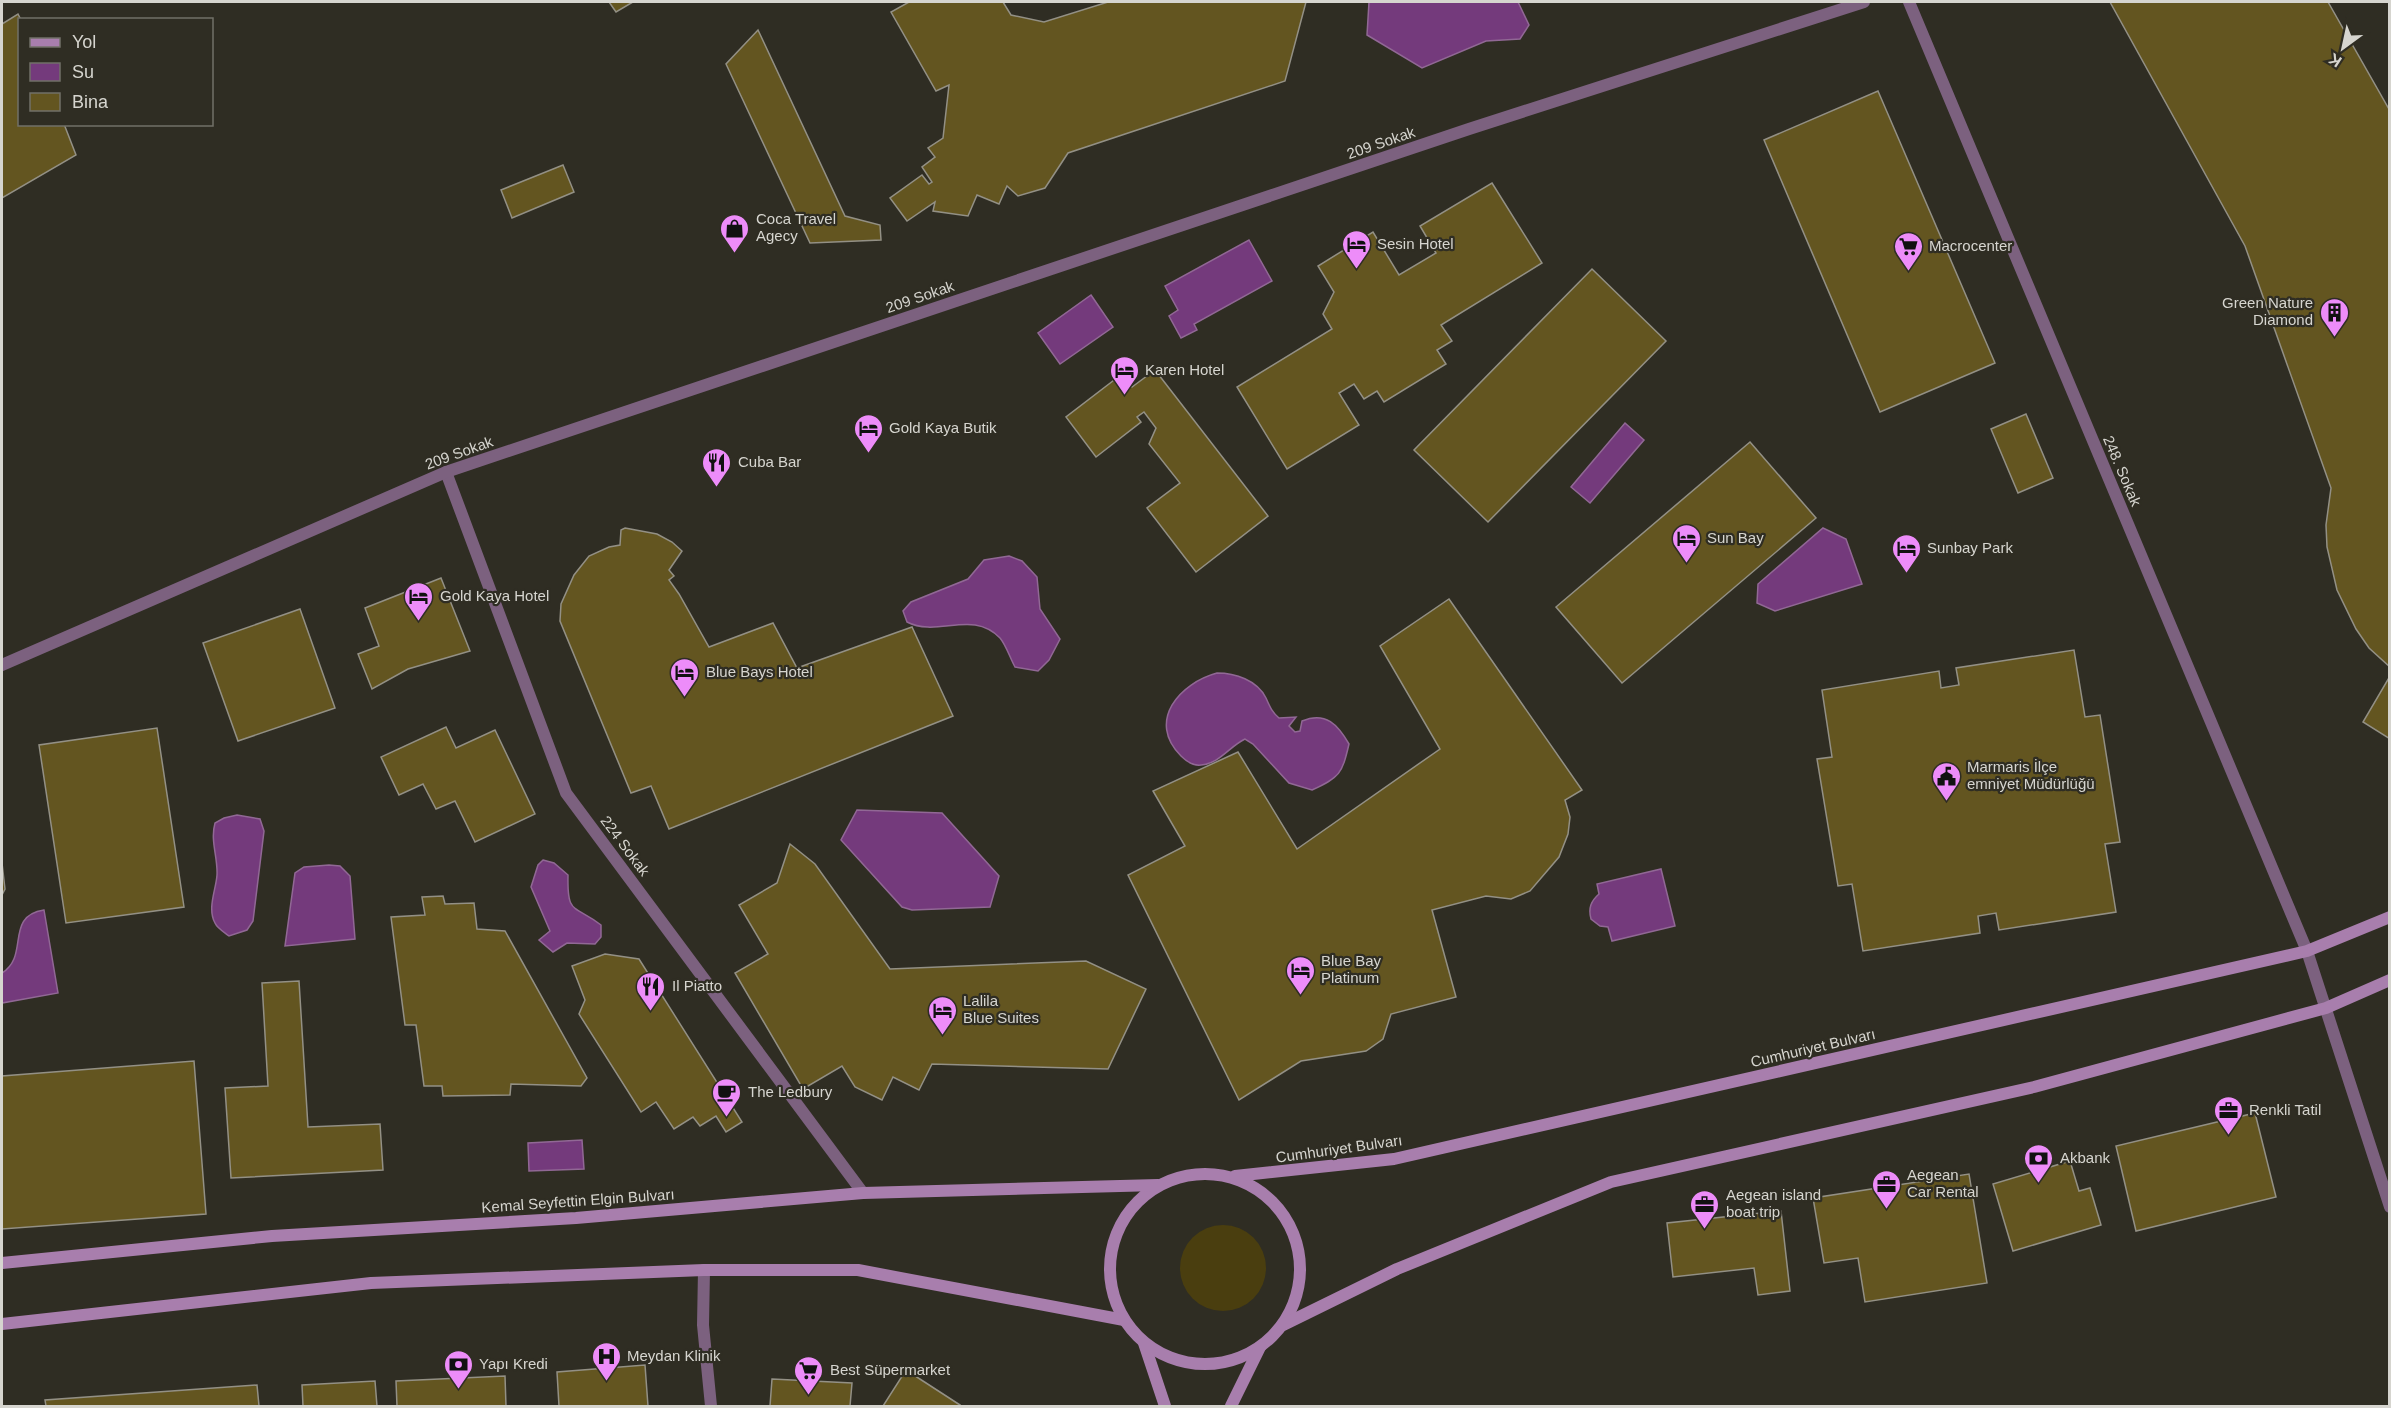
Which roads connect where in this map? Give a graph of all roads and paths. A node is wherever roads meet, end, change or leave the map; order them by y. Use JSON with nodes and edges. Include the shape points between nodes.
{"nodes":[{"id":1,"x":1864,"y":2,"type":"edge"},
{"id":2,"x":1909,"y":2,"type":"edge"},
{"id":3,"x":446,"y":472,"type":"junction"},
{"id":4,"x":2,"y":665,"type":"edge"},
{"id":5,"x":2390,"y":916,"type":"edge"},
{"id":6,"x":2307,"y":951,"type":"junction"},
{"id":7,"x":2390,"y":980,"type":"edge"},
{"id":8,"x":2326,"y":1008,"type":"junction"},
{"id":9,"x":1235,"y":1176,"type":"junction"},
{"id":10,"x":1158,"y":1185,"type":"junction"},
{"id":11,"x":864,"y":1193,"type":"junction"},
{"id":12,"x":2390,"y":1207,"type":"edge"},
{"id":13,"x":2,"y":1263,"type":"edge"},
{"id":14,"x":704,"y":1270,"type":"junction"},
{"id":15,"x":1124,"y":1320,"type":"junction"},
{"id":16,"x":2,"y":1324,"type":"edge"},
{"id":17,"x":1283,"y":1325,"type":"junction"},
{"id":18,"x":1144,"y":1343,"type":"junction"},
{"id":19,"x":1260,"y":1347,"type":"junction"},
{"id":20,"x":711,"y":1407,"type":"edge"},
{"id":21,"x":1165,"y":1407,"type":"edge"},
{"id":22,"x":1231,"y":1407,"type":"edge"}],
"edges":[{"from":1,"to":3,"type":"street","name":"209 Sokak","via":[[1469,129]]},
{"from":2,"to":6,"type":"street","name":"248. Sokak"},
{"from":3,"to":4,"type":"street","name":"209 Sokak"},
{"from":3,"to":11,"type":"street","name":"224 Sokak","via":[[566,793]]},
{"from":5,"to":6,"type":"main road","name":"Cumhuriyet Bulvarı"},
{"from":6,"to":8,"type":"street","name":"248. Sokak"},
{"from":6,"to":9,"type":"main road","name":"Cumhuriyet Bulvarı","via":[[1394,1159]]},
{"from":7,"to":8,"type":"main road"},
{"from":8,"to":12,"type":"street","name":"248. Sokak"},
{"from":8,"to":17,"type":"main road","via":[[2034,1087],[1611,1182],[1397,1269]]},
{"from":9,"to":10,"type":"main road"},
{"from":9,"to":17,"type":"main road","via":[[1268,1194],[1285,1213],[1296,1235],[1302,1266],[1297,1297]]},
{"from":10,"to":11,"type":"main road","name":"Kemal Seyfettin Elgin Bulvarı"},
{"from":10,"to":15,"type":"main road","via":[[1129,1207],[1114,1233],[1108,1262],[1111,1292]]},
{"from":11,"to":13,"type":"main road","name":"Kemal Seyfettin Elgin Bulvarı","via":[[576,1218],[272,1236]]},
{"from":14,"to":15,"type":"main road","via":[[858,1270]]},
{"from":14,"to":16,"type":"main road","via":[[371,1283]]},
{"from":14,"to":20,"type":"street","via":[[703,1325]]},
{"from":15,"to":18,"type":"main road"},
{"from":17,"to":19,"type":"main road"},
{"from":18,"to":19,"type":"main road","via":[[1171,1358],[1201,1364],[1232,1361]]},
{"from":18,"to":21,"type":"main road"},
{"from":19,"to":22,"type":"main road"}]}
